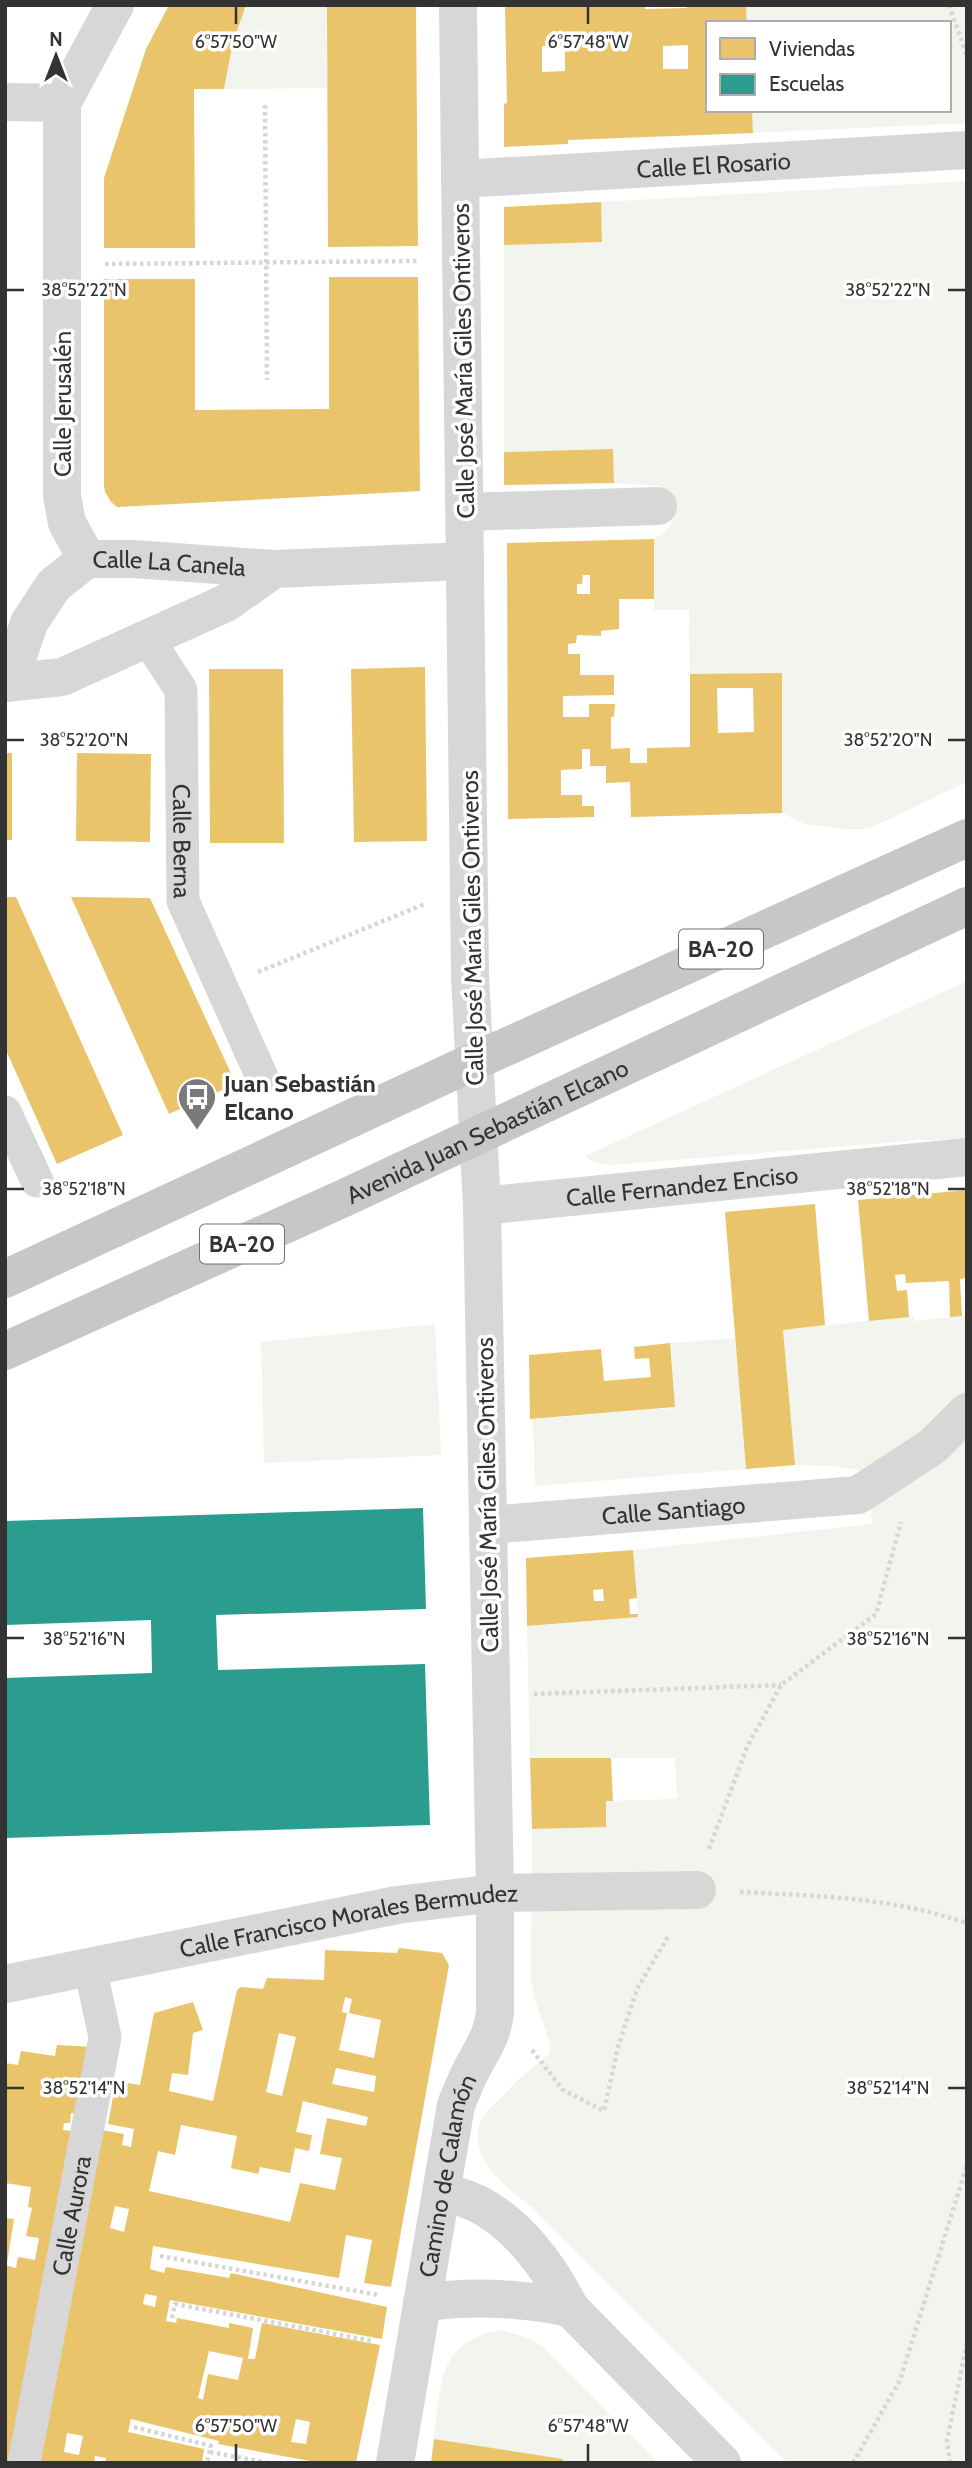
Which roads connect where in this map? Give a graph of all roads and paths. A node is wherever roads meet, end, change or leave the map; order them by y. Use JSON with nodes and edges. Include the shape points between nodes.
{"nodes":[{"id":1,"x":115,"y":5,"type":"edge"},
{"id":2,"x":458,"y":5,"type":"edge"},
{"id":3,"x":949,"y":5,"type":"edge"},
{"id":4,"x":967,"y":56,"type":"edge"},
{"id":5,"x":5,"y":102,"type":"edge"},
{"id":6,"x":62,"y":103,"type":"junction"},
{"id":7,"x":265,"y":105,"type":"dead end"},
{"id":8,"x":967,"y":150,"type":"edge"},
{"id":9,"x":460,"y":179,"type":"junction"},
{"id":10,"x":461,"y":260,"type":"junction"},
{"id":11,"x":266,"y":262,"type":"junction"},
{"id":12,"x":62,"y":264,"type":"junction"},
{"id":13,"x":267,"y":380,"type":"dead end"},
{"id":14,"x":658,"y":506,"type":"dead end"},
{"id":15,"x":465,"y":512,"type":"junction"},
{"id":16,"x":87,"y":559,"type":"junction"},
{"id":17,"x":465,"y":561,"type":"junction"},
{"id":18,"x":274,"y":569,"type":"junction"},
{"id":19,"x":148,"y":639,"type":"junction"},
{"id":20,"x":7,"y":683,"type":"edge"},
{"id":21,"x":967,"y":838,"type":"edge"},
{"id":22,"x":430,"y":902,"type":"dead end"},
{"id":23,"x":967,"y":906,"type":"edge"},
{"id":24,"x":222,"y":986,"type":"junction"},
{"id":25,"x":475,"y":1061,"type":"junction"},
{"id":26,"x":262,"y":1077,"type":"dead end"},
{"id":27,"x":5,"y":1112,"type":"edge"},
{"id":28,"x":478,"y":1134,"type":"junction"},
{"id":29,"x":967,"y":1157,"type":"edge"},
{"id":30,"x":37,"y":1181,"type":"dead end"},
{"id":31,"x":482,"y":1206,"type":"junction"},
{"id":32,"x":5,"y":1279,"type":"edge"},
{"id":33,"x":5,"y":1351,"type":"edge"},
{"id":34,"x":967,"y":1412,"type":"edge"},
{"id":35,"x":903,"y":1517,"type":"dead end"},
{"id":36,"x":488,"y":1524,"type":"junction"},
{"id":37,"x":781,"y":1685,"type":"junction"},
{"id":38,"x":491,"y":1696,"type":"junction"},
{"id":39,"x":697,"y":1890,"type":"junction"},
{"id":40,"x":495,"y":1893,"type":"junction"},
{"id":41,"x":967,"y":1923,"type":"edge"},
{"id":42,"x":90,"y":1967,"type":"junction"},
{"id":43,"x":5,"y":1984,"type":"edge"},
{"id":44,"x":494,"y":2027,"type":"junction"},
{"id":45,"x":967,"y":2165,"type":"edge"},
{"id":46,"x":442,"y":2190,"type":"junction"},
{"id":47,"x":160,"y":2256,"type":"dead end"},
{"id":48,"x":422,"y":2303,"type":"junction"},
{"id":49,"x":570,"y":2308,"type":"junction"},
{"id":50,"x":172,"y":2318,"type":"dead end"},
{"id":51,"x":967,"y":2343,"type":"edge"},
{"id":52,"x":415,"y":2349,"type":"junction"},
{"id":53,"x":134,"y":2427,"type":"dead end"},
{"id":54,"x":210,"y":2452,"type":"junction"},
{"id":55,"x":24,"y":2463,"type":"edge"},
{"id":56,"x":207,"y":2463,"type":"edge"},
{"id":57,"x":269,"y":2463,"type":"edge"},
{"id":58,"x":396,"y":2463,"type":"edge"},
{"id":59,"x":722,"y":2463,"type":"edge"},
{"id":60,"x":853,"y":2463,"type":"edge"},
{"id":61,"x":950,"y":2463,"type":"edge"}],
"edges":[{"from":1,"to":6,"type":"street","name":"Calle Jerusalén"},
{"from":2,"to":9,"type":"street","name":"Calle José María Giles Ontiveros"},
{"from":3,"to":4,"type":"path"},
{"from":5,"to":6,"type":"street"},
{"from":6,"to":12,"type":"street","name":"Calle Jerusalén"},
{"from":7,"to":11,"type":"path"},
{"from":8,"to":9,"type":"street","name":"Calle El Rosario"},
{"from":9,"to":10,"type":"street","name":"Calle José María Giles Ontiveros"},
{"from":10,"to":11,"type":"path"},
{"from":10,"to":15,"type":"street","name":"Calle José María Giles Ontiveros"},
{"from":11,"to":12,"type":"path"},
{"from":11,"to":13,"type":"path"},
{"from":12,"to":16,"type":"street","name":"Calle Jerusalén","via":[[62,496],[67,523]]},
{"from":14,"to":15,"type":"street"},
{"from":15,"to":17,"type":"street","name":"Calle José María Giles Ontiveros"},
{"from":16,"to":18,"type":"street","name":"Calle La Canela"},
{"from":16,"to":20,"type":"street","name":"Calle La Canela","via":[[54,585],[30,623]]},
{"from":17,"to":18,"type":"street","name":"Calle La Canela"},
{"from":17,"to":25,"type":"street","name":"Calle José María Giles Ontiveros"},
{"from":18,"to":19,"type":"street","name":"Calle La Canela","via":[[226,603]]},
{"from":19,"to":20,"type":"street","name":"Calle La Canela","via":[[62,677]]},
{"from":19,"to":24,"type":"street","name":"Calle Berna","via":[[181,690],[183,901]]},
{"from":21,"to":25,"type":"highway","number":"BA-20"},
{"from":22,"to":24,"type":"path"},
{"from":23,"to":28,"type":"highway","name":"Avenida Juan Sebastián Elcano","number":"BA-20"},
{"from":24,"to":26,"type":"street","name":"Calle Berna"},
{"from":25,"to":28,"type":"street","name":"Calle José María Giles Ontiveros"},
{"from":25,"to":32,"type":"highway","number":"BA-20"},
{"from":27,"to":30,"type":"street"},
{"from":28,"to":31,"type":"street","name":"Calle José María Giles Ontiveros"},
{"from":28,"to":33,"type":"highway","name":"Avenida Juan Sebastián Elcano","number":"BA-20"},
{"from":29,"to":31,"type":"street","name":"Calle Fernandez Enciso"},
{"from":31,"to":36,"type":"street","name":"Calle José María Giles Ontiveros"},
{"from":34,"to":36,"type":"street","name":"Calle Santiago","via":[[933,1446],[858,1494]]},
{"from":35,"to":37,"type":"path","via":[[876,1614]]},
{"from":36,"to":38,"type":"street","name":"Calle José María Giles Ontiveros"},
{"from":37,"to":38,"type":"path"},
{"from":37,"to":39,"type":"path","via":[[747,1747]]},
{"from":38,"to":40,"type":"street","name":"Calle José María Giles Ontiveros"},
{"from":39,"to":40,"type":"street","name":"Calle Francisco Morales Bermudez"},
{"from":39,"to":41,"type":"path","via":[[859,1898]]},
{"from":39,"to":44,"type":"path","via":[[637,1989],[604,2111],[563,2090],[514,2033]]},
{"from":40,"to":42,"type":"street","name":"Calle Francisco Morales Bermudez","via":[[397,1905]]},
{"from":40,"to":44,"type":"street","name":"Camino de Calamón"},
{"from":42,"to":43,"type":"street","name":"Calle Francisco Morales Bermudez"},
{"from":42,"to":55,"type":"street","name":"Calle Aurora","via":[[105,2037]]},
{"from":44,"to":46,"type":"street","name":"Camino de Calamón","via":[[456,2105]]},
{"from":45,"to":60,"type":"path","via":[[900,2380]]},
{"from":46,"to":48,"type":"street","name":"Camino de Calamón"},
{"from":46,"to":49,"type":"street","via":[[478,2204],[532,2248],[555,2277]]},
{"from":47,"to":48,"type":"path"},
{"from":48,"to":49,"type":"street","via":[[457,2297],[532,2300]]},
{"from":48,"to":52,"type":"street","name":"Camino de Calamón"},
{"from":49,"to":59,"type":"street"},
{"from":50,"to":52,"type":"path","via":[[175,2304]]},
{"from":51,"to":61,"type":"path","via":[[947,2440]]},
{"from":52,"to":58,"type":"street","name":"Camino de Calamón"},
{"from":53,"to":54,"type":"path","via":[[211,2446]]},
{"from":54,"to":56,"type":"path"},
{"from":54,"to":57,"type":"path"}]}
